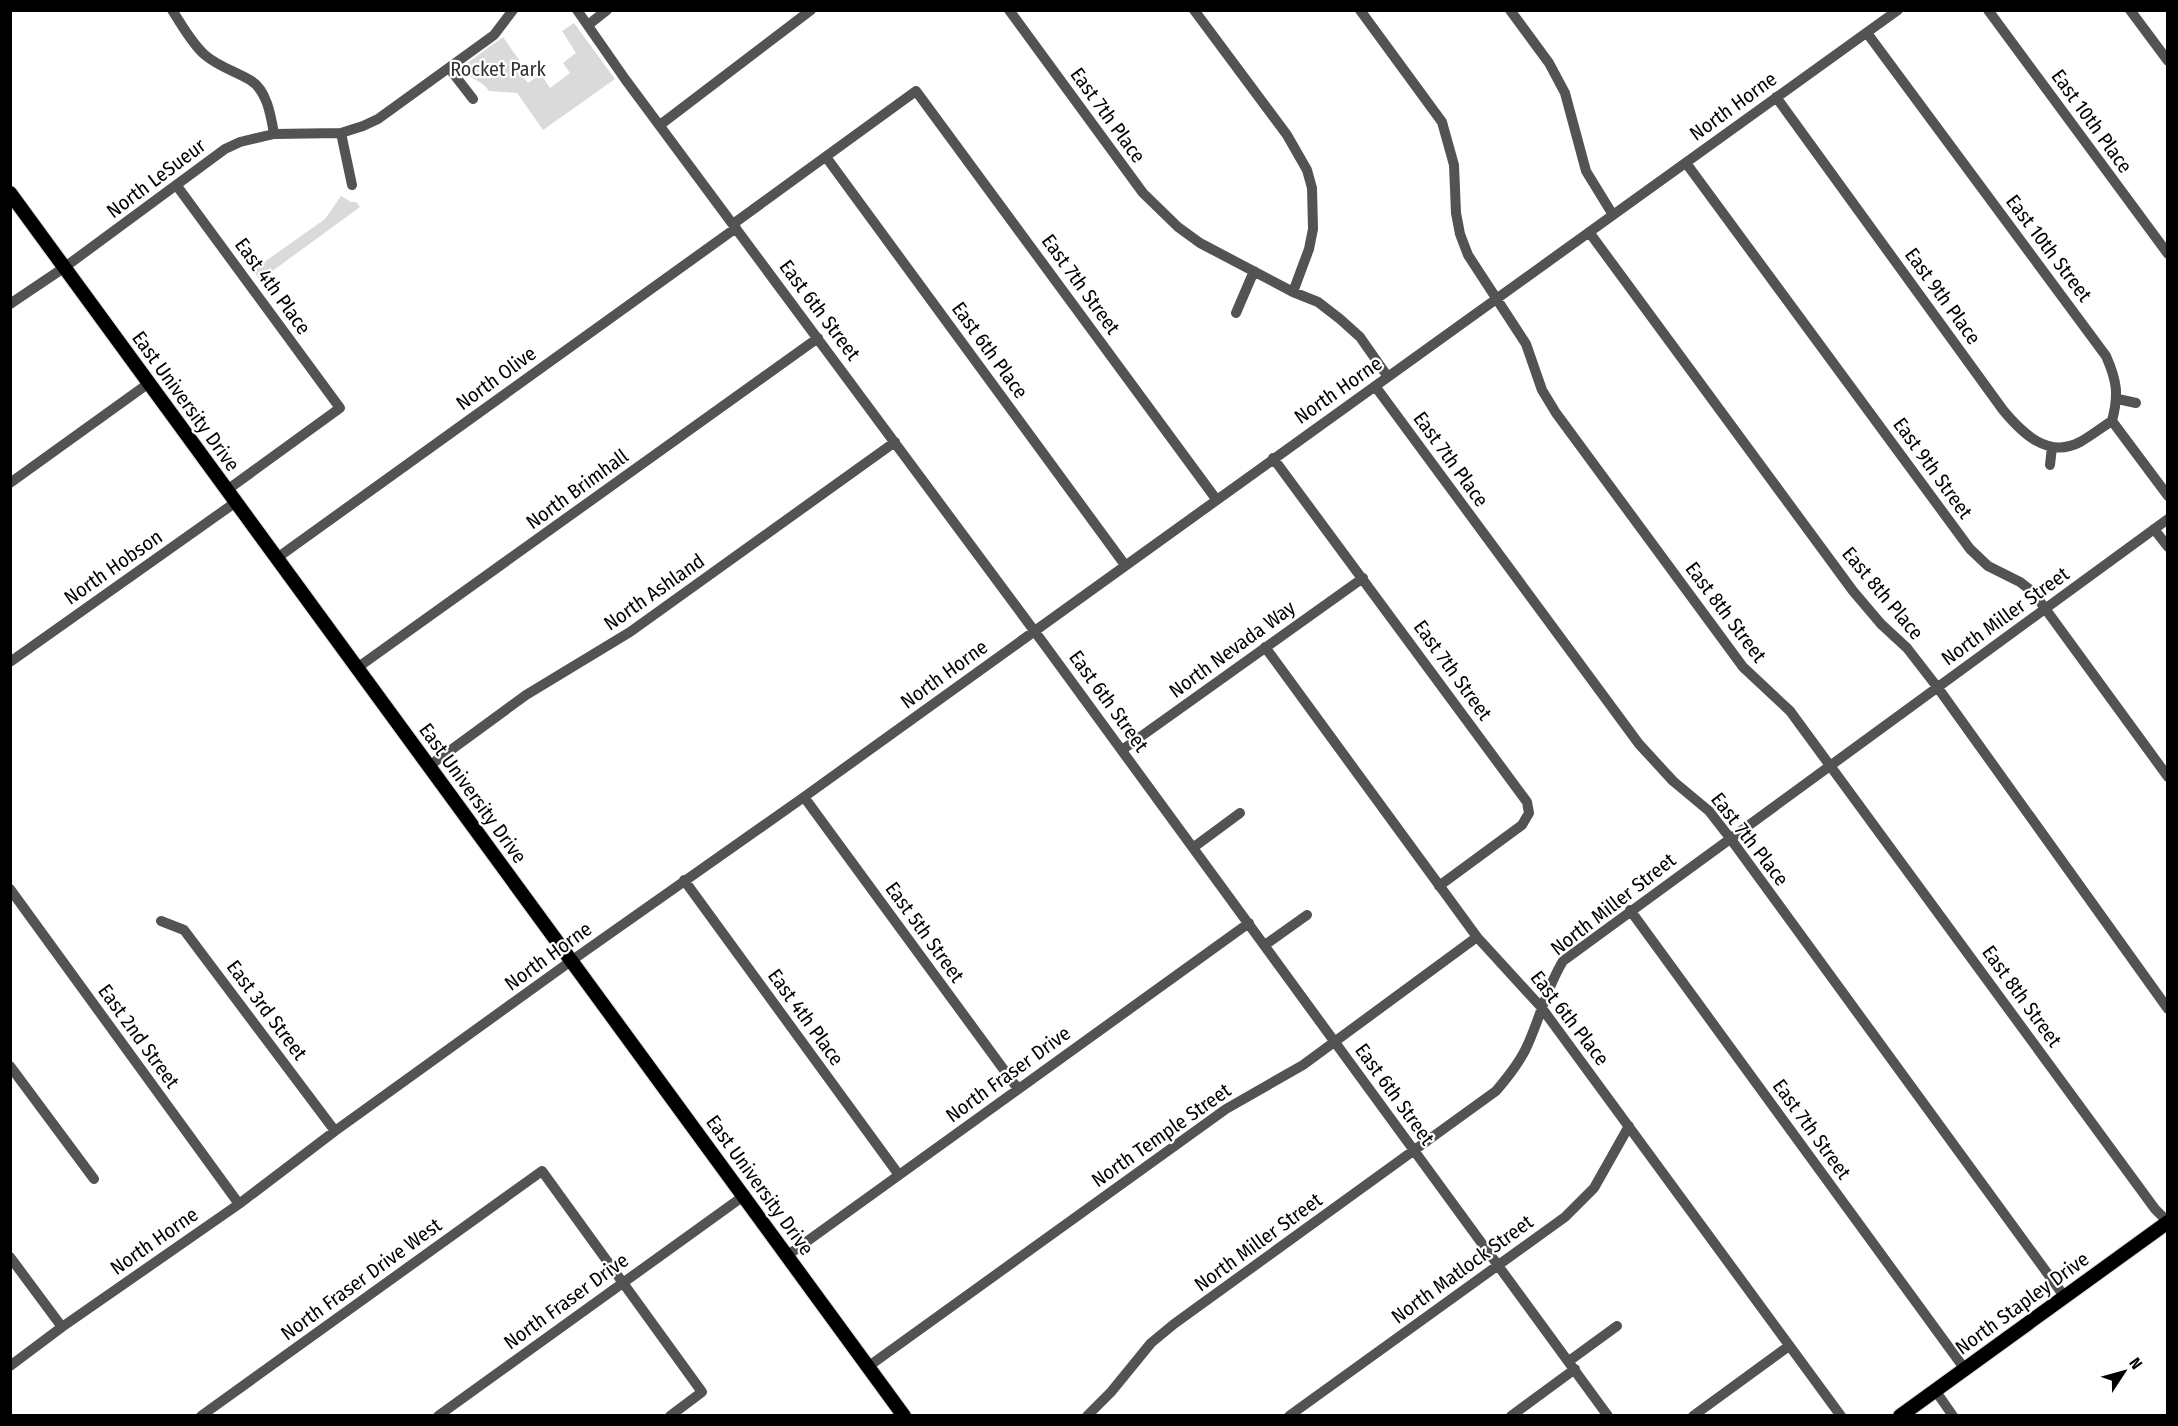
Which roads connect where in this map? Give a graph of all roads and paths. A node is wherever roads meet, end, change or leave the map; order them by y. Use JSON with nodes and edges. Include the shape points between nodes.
{"nodes":[{"id":1,"x":172,"y":10,"type":"edge"},
{"id":2,"x":513,"y":10,"type":"edge"},
{"id":3,"x":577,"y":10,"type":"edge"},
{"id":4,"x":607,"y":10,"type":"edge"},
{"id":5,"x":811,"y":10,"type":"edge"},
{"id":6,"x":1009,"y":10,"type":"edge"},
{"id":7,"x":1194,"y":10,"type":"edge"},
{"id":8,"x":1360,"y":10,"type":"edge"},
{"id":9,"x":1510,"y":10,"type":"edge"},
{"id":10,"x":1898,"y":10,"type":"edge"},
{"id":11,"x":1988,"y":10,"type":"edge"},
{"id":12,"x":2130,"y":10,"type":"edge"},
{"id":13,"x":588,"y":25,"type":"junction"},
{"id":14,"x":1867,"y":33,"type":"junction"},
{"id":15,"x":2168,"y":61,"type":"edge"},
{"id":16,"x":449,"y":69,"type":"junction"},
{"id":17,"x":916,"y":91,"type":"joint"},
{"id":18,"x":1776,"y":97,"type":"junction"},
{"id":19,"x":473,"y":99,"type":"dead end"},
{"id":20,"x":660,"y":125,"type":"junction"},
{"id":21,"x":342,"y":133,"type":"junction"},
{"id":22,"x":274,"y":134,"type":"junction"},
{"id":23,"x":826,"y":157,"type":"junction"},
{"id":24,"x":1686,"y":163,"type":"junction"},
{"id":25,"x":351,"y":184,"type":"dead end"},
{"id":26,"x":177,"y":186,"type":"junction"},
{"id":27,"x":10,"y":193,"type":"edge"},
{"id":28,"x":1613,"y":215,"type":"junction"},
{"id":29,"x":734,"y":226,"type":"junction"},
{"id":30,"x":1589,"y":232,"type":"junction"},
{"id":31,"x":2168,"y":254,"type":"edge"},
{"id":32,"x":65,"y":267,"type":"junction"},
{"id":33,"x":1254,"y":271,"type":"junction"},
{"id":34,"x":1293,"y":292,"type":"junction"},
{"id":35,"x":1496,"y":299,"type":"junction"},
{"id":36,"x":10,"y":304,"type":"edge"},
{"id":37,"x":1236,"y":313,"type":"dead end"},
{"id":38,"x":818,"y":338,"type":"junction"},
{"id":39,"x":1388,"y":377,"type":"junction"},
{"id":40,"x":149,"y":383,"type":"junction"},
{"id":41,"x":1375,"y":386,"type":"junction"},
{"id":42,"x":2118,"y":399,"type":"junction"},
{"id":43,"x":2136,"y":403,"type":"dead end"},
{"id":44,"x":2112,"y":420,"type":"junction"},
{"id":45,"x":895,"y":442,"type":"junction"},
{"id":46,"x":2052,"y":447,"type":"junction"},
{"id":47,"x":1273,"y":458,"type":"junction"},
{"id":48,"x":2050,"y":465,"type":"dead end"},
{"id":49,"x":10,"y":483,"type":"edge"},
{"id":50,"x":227,"y":490,"type":"junction"},
{"id":51,"x":2168,"y":496,"type":"edge"},
{"id":52,"x":1216,"y":499,"type":"junction"},
{"id":53,"x":236,"y":502,"type":"junction"},
{"id":54,"x":2168,"y":519,"type":"edge"},
{"id":55,"x":2154,"y":529,"type":"junction"},
{"id":56,"x":2168,"y":547,"type":"edge"},
{"id":57,"x":277,"y":558,"type":"junction"},
{"id":58,"x":1125,"y":565,"type":"junction"},
{"id":59,"x":1363,"y":578,"type":"junction"},
{"id":60,"x":2044,"y":610,"type":"junction"},
{"id":61,"x":1034,"y":631,"type":"junction"},
{"id":62,"x":1265,"y":648,"type":"junction"},
{"id":63,"x":10,"y":662,"type":"edge"},
{"id":64,"x":357,"y":668,"type":"junction"},
{"id":65,"x":1938,"y":688,"type":"junction"},
{"id":66,"x":1122,"y":750,"type":"junction"},
{"id":67,"x":429,"y":766,"type":"junction"},
{"id":68,"x":1831,"y":766,"type":"junction"},
{"id":69,"x":2168,"y":777,"type":"edge"},
{"id":70,"x":804,"y":797,"type":"junction"},
{"id":71,"x":1240,"y":813,"type":"dead end"},
{"id":72,"x":1730,"y":838,"type":"junction"},
{"id":73,"x":1194,"y":847,"type":"junction"},
{"id":74,"x":684,"y":880,"type":"junction"},
{"id":75,"x":1439,"y":886,"type":"junction"},
{"id":76,"x":10,"y":889,"type":"edge"},
{"id":77,"x":1630,"y":910,"type":"junction"},
{"id":78,"x":1307,"y":915,"type":"dead end"},
{"id":79,"x":161,"y":921,"type":"dead end"},
{"id":80,"x":1249,"y":923,"type":"junction"},
{"id":81,"x":1477,"y":937,"type":"junction"},
{"id":82,"x":1265,"y":945,"type":"junction"},
{"id":83,"x":571,"y":961,"type":"junction"},
{"id":84,"x":1541,"y":1007,"type":"junction"},
{"id":85,"x":2168,"y":1009,"type":"edge"},
{"id":86,"x":1334,"y":1041,"type":"junction"},
{"id":87,"x":10,"y":1066,"type":"edge"},
{"id":88,"x":1018,"y":1089,"type":"junction"},
{"id":89,"x":1629,"y":1126,"type":"junction"},
{"id":90,"x":335,"y":1131,"type":"junction"},
{"id":91,"x":1415,"y":1151,"type":"junction"},
{"id":92,"x":900,"y":1175,"type":"junction"},
{"id":93,"x":94,"y":1179,"type":"dead end"},
{"id":94,"x":745,"y":1195,"type":"junction"},
{"id":95,"x":239,"y":1204,"type":"junction"},
{"id":96,"x":2167,"y":1222,"type":"edge"},
{"id":97,"x":788,"y":1255,"type":"junction"},
{"id":98,"x":10,"y":1257,"type":"edge"},
{"id":99,"x":1499,"y":1266,"type":"junction"},
{"id":100,"x":623,"y":1282,"type":"junction"},
{"id":101,"x":2064,"y":1296,"type":"junction"},
{"id":102,"x":1617,"y":1326,"type":"dead end"},
{"id":103,"x":62,"y":1327,"type":"junction"},
{"id":104,"x":1790,"y":1346,"type":"junction"},
{"id":105,"x":1572,"y":1365,"type":"junction"},
{"id":106,"x":10,"y":1366,"type":"edge"},
{"id":107,"x":868,"y":1366,"type":"junction"},
{"id":108,"x":1964,"y":1368,"type":"junction"},
{"id":109,"x":1935,"y":1390,"type":"junction"},
{"id":110,"x":207,"y":1414,"type":"edge"},
{"id":111,"x":438,"y":1416,"type":"edge"},
{"id":112,"x":670,"y":1416,"type":"edge"},
{"id":113,"x":904,"y":1416,"type":"edge"},
{"id":114,"x":1087,"y":1416,"type":"edge"},
{"id":115,"x":1289,"y":1416,"type":"edge"},
{"id":116,"x":1511,"y":1416,"type":"edge"},
{"id":117,"x":1608,"y":1416,"type":"edge"},
{"id":118,"x":1693,"y":1416,"type":"edge"},
{"id":119,"x":1841,"y":1416,"type":"edge"},
{"id":120,"x":1900,"y":1416,"type":"edge"},
{"id":121,"x":1953,"y":1416,"type":"edge"}],
"edges":[{"from":1,"to":22,"type":"street","via":[[203,53],[221,67],[252,81],[271,112]]},
{"from":2,"to":16,"type":"street","name":"North LeSueur","via":[[494,35]]},
{"from":3,"to":13,"type":"street","name":"East 6th Street"},
{"from":4,"to":13,"type":"street"},
{"from":5,"to":20,"type":"street"},
{"from":6,"to":33,"type":"street","name":"East 7th Place","via":[[1143,193],[1200,243]]},
{"from":7,"to":34,"type":"street","via":[[1287,135],[1307,170],[1312,188],[1313,229]]},
{"from":8,"to":35,"type":"street","name":"East 8th Street","via":[[1442,122],[1454,165],[1460,234],[1476,270]]},
{"from":9,"to":28,"type":"street","via":[[1549,63],[1565,93],[1586,171]]},
{"from":10,"to":14,"type":"street","name":"North Horne"},
{"from":11,"to":31,"type":"street","name":"East 10th Place"},
{"from":12,"to":15,"type":"street"},
{"from":13,"to":20,"type":"street","name":"East 6th Street"},
{"from":14,"to":18,"type":"street","name":"North Horne"},
{"from":14,"to":42,"type":"street","name":"East 10th Street","via":[[2106,356]]},
{"from":16,"to":19,"type":"street"},
{"from":16,"to":21,"type":"street","name":"North LeSueur","via":[[378,119]]},
{"from":17,"to":23,"type":"street","name":"North Olive"},
{"from":17,"to":52,"type":"street","name":"East 7th Street"},
{"from":18,"to":24,"type":"street","name":"North Horne"},
{"from":18,"to":46,"type":"street","name":"East 9th Place","via":[[2003,410],[2021,431]]},
{"from":20,"to":29,"type":"street","name":"East 6th Street"},
{"from":21,"to":22,"type":"street","name":"North LeSueur"},
{"from":21,"to":25,"type":"street"},
{"from":22,"to":26,"type":"street","name":"North LeSueur","via":[[225,149]]},
{"from":23,"to":29,"type":"street","name":"North Olive"},
{"from":23,"to":58,"type":"street","name":"East 6th Place"},
{"from":24,"to":28,"type":"street","name":"North Horne"},
{"from":24,"to":60,"type":"street","name":"East 9th Street","via":[[1971,549],[1988,566],[2033,592]]},
{"from":26,"to":32,"type":"street","name":"North LeSueur"},
{"from":26,"to":50,"type":"street","name":"East 4th Place","via":[[340,408]]},
{"from":27,"to":32,"type":"main road","name":"East University Drive"},
{"from":28,"to":30,"type":"street","name":"North Horne"},
{"from":29,"to":38,"type":"street","name":"East 6th Street"},
{"from":29,"to":57,"type":"street","name":"North Olive"},
{"from":30,"to":35,"type":"street","name":"North Horne"},
{"from":30,"to":65,"type":"street","name":"East 8th Place","via":[[1854,591]]},
{"from":32,"to":36,"type":"street","name":"North LeSueur"},
{"from":32,"to":40,"type":"main road","name":"East University Drive"},
{"from":33,"to":34,"type":"street","name":"East 7th Place"},
{"from":33,"to":37,"type":"street"},
{"from":34,"to":39,"type":"street","name":"East 7th Place","via":[[1318,302],[1340,319],[1360,337]]},
{"from":35,"to":39,"type":"street","name":"North Horne"},
{"from":35,"to":68,"type":"street","name":"East 8th Street","via":[[1526,344],[1542,390],[1556,413],[1743,667],[1788,708]]},
{"from":38,"to":45,"type":"street","name":"East 6th Street"},
{"from":38,"to":64,"type":"street","name":"North Brimhall"},
{"from":39,"to":41,"type":"street","name":"North Horne"},
{"from":40,"to":49,"type":"street"},
{"from":40,"to":50,"type":"main road","name":"East University Drive"},
{"from":41,"to":47,"type":"street","name":"North Horne"},
{"from":41,"to":72,"type":"street","name":"East 7th Place","via":[[1639,744],[1673,781],[1709,811]]},
{"from":42,"to":43,"type":"street"},
{"from":42,"to":44,"type":"street","name":"East 10th Street"},
{"from":44,"to":46,"type":"street","via":[[2079,442]]},
{"from":44,"to":51,"type":"street"},
{"from":45,"to":61,"type":"street","name":"East 6th Street"},
{"from":45,"to":67,"type":"street","name":"North Ashland","via":[[630,632],[526,695]]},
{"from":46,"to":48,"type":"street"},
{"from":47,"to":52,"type":"street","name":"North Horne"},
{"from":47,"to":59,"type":"street","name":"East 7th Street"},
{"from":50,"to":53,"type":"main road","name":"East University Drive"},
{"from":52,"to":58,"type":"street","name":"North Horne"},
{"from":53,"to":57,"type":"main road","name":"East University Drive"},
{"from":53,"to":63,"type":"street","name":"North Hobson"},
{"from":54,"to":55,"type":"street","name":"North Miller Street"},
{"from":55,"to":56,"type":"street"},
{"from":55,"to":60,"type":"street","name":"North Miller Street"},
{"from":57,"to":64,"type":"main road","name":"East University Drive"},
{"from":58,"to":61,"type":"street","name":"North Horne"},
{"from":59,"to":62,"type":"street","name":"North Nevada Way"},
{"from":59,"to":75,"type":"street","name":"East 7th Street","via":[[1528,807],[1528,818],[1522,825]]},
{"from":60,"to":65,"type":"street","name":"North Miller Street"},
{"from":60,"to":69,"type":"street","name":"East 9th Street"},
{"from":61,"to":66,"type":"street","name":"East 6th Street"},
{"from":61,"to":70,"type":"street","name":"North Horne"},
{"from":62,"to":66,"type":"street","name":"North Nevada Way"},
{"from":62,"to":75,"type":"street","name":"East 6th Place"},
{"from":64,"to":67,"type":"main road","name":"East University Drive"},
{"from":65,"to":68,"type":"street","name":"North Miller Street"},
{"from":65,"to":85,"type":"street","name":"East 8th Place"},
{"from":66,"to":73,"type":"street","name":"East 6th Street"},
{"from":67,"to":83,"type":"main road","name":"East University Drive"},
{"from":68,"to":72,"type":"street","name":"North Miller Street"},
{"from":68,"to":96,"type":"street","name":"East 8th Street"},
{"from":70,"to":74,"type":"street","name":"North Horne"},
{"from":70,"to":88,"type":"street","name":"East 5th Street"},
{"from":71,"to":73,"type":"street"},
{"from":72,"to":77,"type":"street","name":"North Miller Street"},
{"from":72,"to":101,"type":"street","name":"East 7th Place"},
{"from":73,"to":80,"type":"street","name":"East 6th Street"},
{"from":74,"to":83,"type":"street","name":"North Horne"},
{"from":74,"to":92,"type":"street","name":"East 4th Place"},
{"from":75,"to":81,"type":"street","name":"East 6th Place"},
{"from":76,"to":95,"type":"street","name":"East 2nd Street"},
{"from":77,"to":84,"type":"street","name":"North Miller Street","via":[[1563,961]]},
{"from":77,"to":108,"type":"street","name":"East 7th Street"},
{"from":78,"to":82,"type":"street"},
{"from":79,"to":90,"type":"street","name":"East 3rd Street","via":[[184,930]]},
{"from":80,"to":82,"type":"street","name":"East 6th Street"},
{"from":80,"to":88,"type":"street","name":"North Fraser Drive"},
{"from":81,"to":84,"type":"street","name":"East 6th Place"},
{"from":81,"to":86,"type":"street","name":"North Temple Street"},
{"from":82,"to":86,"type":"street","name":"East 6th Street"},
{"from":83,"to":90,"type":"street","name":"North Horne"},
{"from":83,"to":94,"type":"main road","name":"East University Drive"},
{"from":84,"to":89,"type":"street","name":"East 6th Place"},
{"from":84,"to":91,"type":"street","name":"North Miller Street","via":[[1528,1045],[1496,1091]]},
{"from":86,"to":91,"type":"street","name":"East 6th Street"},
{"from":86,"to":107,"type":"street","name":"North Temple Street","via":[[1303,1065],[1226,1109]]},
{"from":87,"to":93,"type":"street"},
{"from":88,"to":92,"type":"street","name":"North Fraser Drive"},
{"from":89,"to":99,"type":"street","name":"North Matlock Street","via":[[1581,1204]]},
{"from":89,"to":104,"type":"street","name":"East 6th Place"},
{"from":90,"to":95,"type":"street","name":"North Horne"},
{"from":91,"to":99,"type":"street","name":"East 6th Street"},
{"from":91,"to":114,"type":"street","name":"North Miller Street","via":[[1167,1330]]},
{"from":92,"to":97,"type":"street","name":"North Fraser Drive"},
{"from":94,"to":97,"type":"main road","name":"East University Drive"},
{"from":94,"to":100,"type":"street","name":"North Fraser Drive"},
{"from":95,"to":103,"type":"street","name":"North Horne"},
{"from":96,"to":101,"type":"main road","name":"North Stapley Drive"},
{"from":97,"to":107,"type":"main road","name":"East University Drive"},
{"from":98,"to":103,"type":"street"},
{"from":99,"to":105,"type":"street","name":"East 6th Street"},
{"from":99,"to":115,"type":"street","name":"North Matlock Street"},
{"from":100,"to":110,"type":"street","name":"North Fraser Drive West","via":[[542,1171]]},
{"from":100,"to":111,"type":"street","name":"North Fraser Drive"},
{"from":100,"to":112,"type":"street","via":[[702,1392]]},
{"from":101,"to":108,"type":"main road","name":"North Stapley Drive"},
{"from":102,"to":105,"type":"street"},
{"from":103,"to":106,"type":"street","name":"North Horne"},
{"from":104,"to":118,"type":"street"},
{"from":104,"to":119,"type":"street","name":"East 6th Place"},
{"from":105,"to":116,"type":"street"},
{"from":105,"to":117,"type":"street","name":"East 6th Street"},
{"from":107,"to":113,"type":"main road","name":"East University Drive"},
{"from":108,"to":109,"type":"main road","name":"North Stapley Drive"},
{"from":109,"to":120,"type":"main road","name":"North Stapley Drive"},
{"from":109,"to":121,"type":"street"}]}
